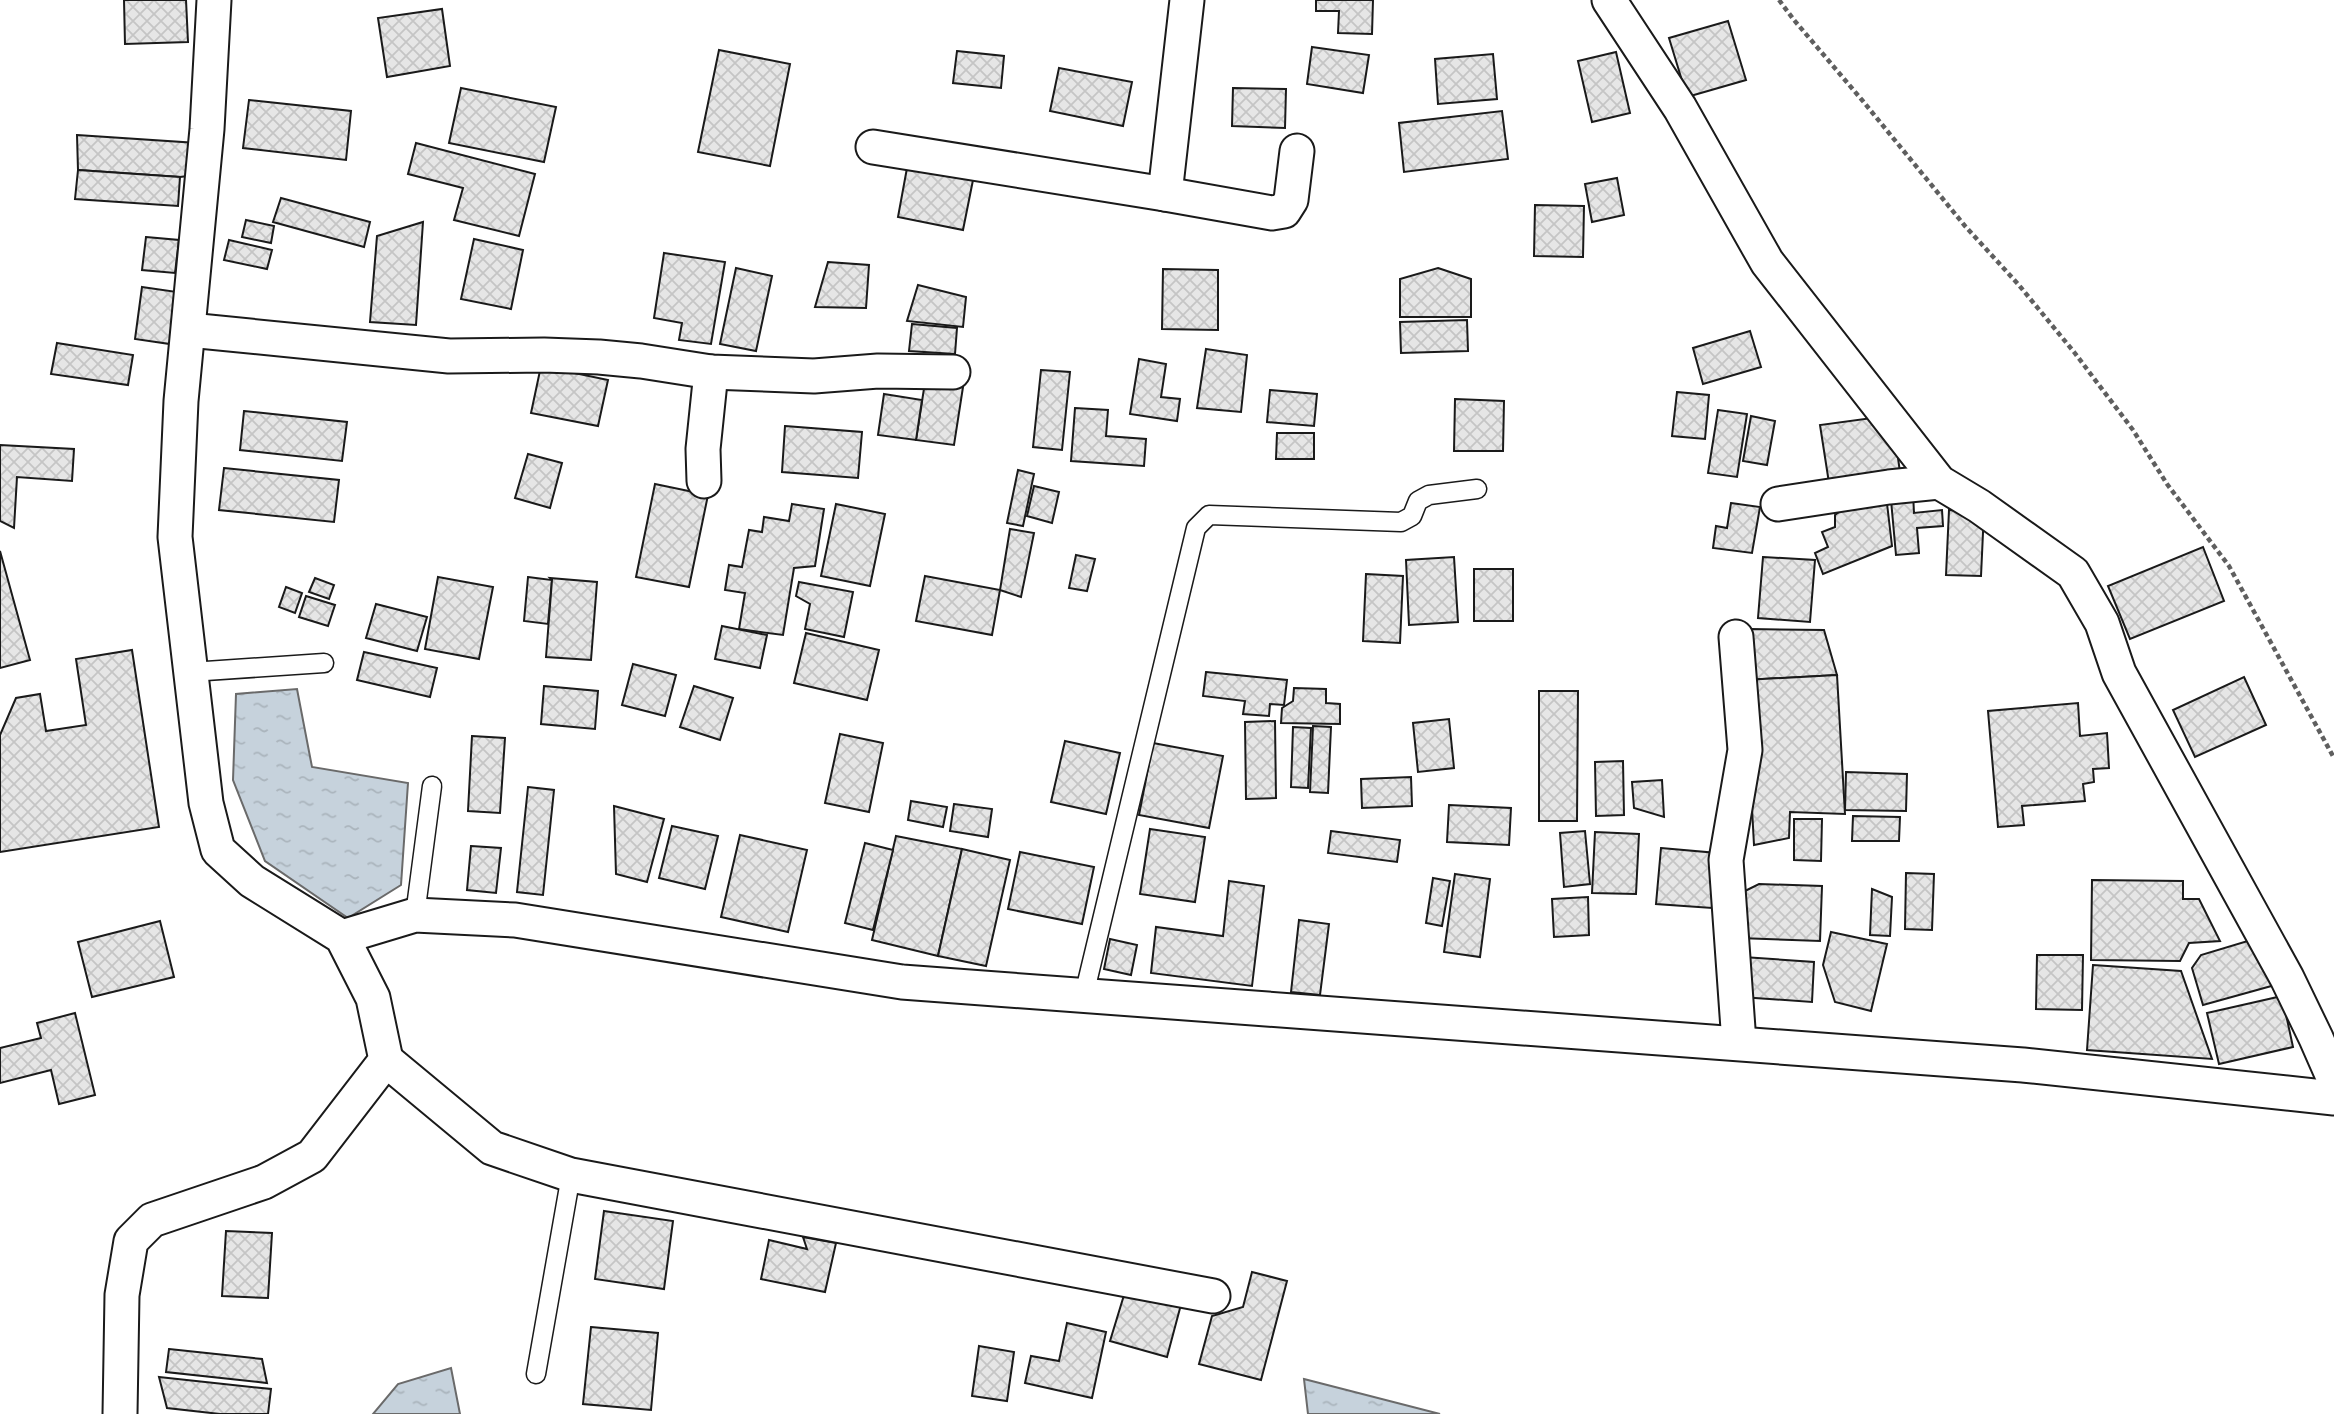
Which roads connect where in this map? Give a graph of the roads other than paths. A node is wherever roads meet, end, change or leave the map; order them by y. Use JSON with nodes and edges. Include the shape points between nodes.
{"nodes":[{"id":1,"x":214,"y":0,"type":"edge"},
{"id":2,"x":1187,"y":0,"type":"edge"},
{"id":3,"x":1609,"y":0,"type":"edge"},
{"id":4,"x":873,"y":147,"type":"dead end"},
{"id":5,"x":1297,"y":150,"type":"dead end"},
{"id":6,"x":1165,"y":194,"type":"junction"},
{"id":7,"x":189,"y":330,"type":"junction"},
{"id":8,"x":711,"y":372,"type":"junction"},
{"id":9,"x":953,"y":373,"type":"dead end"},
{"id":10,"x":704,"y":481,"type":"dead end"},
{"id":11,"x":1939,"y":482,"type":"junction"},
{"id":12,"x":1477,"y":489,"type":"dead end"},
{"id":13,"x":1778,"y":504,"type":"dead end"},
{"id":14,"x":1736,"y":637,"type":"dead end"},
{"id":15,"x":324,"y":663,"type":"dead end"},
{"id":16,"x":191,"y":673,"type":"junction"},
{"id":17,"x":432,"y":786,"type":"dead end"},
{"id":18,"x":415,"y":915,"type":"junction"},
{"id":19,"x":342,"y":937,"type":"junction"},
{"id":20,"x":1083,"y":995,"type":"junction"},
{"id":21,"x":1740,"y":1043,"type":"junction"},
{"id":22,"x":386,"y":1060,"type":"junction"},
{"id":23,"x":2334,"y":1079,"type":"edge"},
{"id":24,"x":2334,"y":1098,"type":"edge"},
{"id":25,"x":571,"y":1175,"type":"junction"},
{"id":26,"x":1213,"y":1296,"type":"dead end"},
{"id":27,"x":536,"y":1374,"type":"dead end"},
{"id":28,"x":120,"y":1414,"type":"edge"}],
"edges":[{"from":1,"to":7,"type":"street"},
{"from":2,"to":6,"type":"street"},
{"from":3,"to":11,"type":"street","via":[[1680,108],[1767,262]]},
{"from":4,"to":6,"type":"street"},
{"from":5,"to":6,"type":"street","via":[[1292,200],[1284,211],[1272,213]]},
{"from":7,"to":8,"type":"street","via":[[449,356],[599,357]]},
{"from":7,"to":16,"type":"street","via":[[174,537]]},
{"from":8,"to":9,"type":"street","via":[[814,376],[877,371]]},
{"from":8,"to":10,"type":"street"},
{"from":11,"to":13,"type":"street"},
{"from":11,"to":23,"type":"street","via":[[2073,573],[2102,623],[2119,673],[2287,978]]},
{"from":12,"to":20,"type":"lane","via":[[1429,495],[1401,522],[1209,515],[1196,528]]},
{"from":14,"to":21,"type":"street","via":[[1745,751],[1726,860]]},
{"from":15,"to":16,"type":"lane"},
{"from":16,"to":19,"type":"street","via":[[206,803],[218,850],[252,881]]},
{"from":17,"to":18,"type":"lane"},
{"from":18,"to":19,"type":"street"},
{"from":18,"to":20,"type":"street","via":[[515,920],[902,982]]},
{"from":19,"to":22,"type":"street","via":[[373,998]]},
{"from":20,"to":21,"type":"street"},
{"from":21,"to":24,"type":"street","via":[[2023,1065]]},
{"from":22,"to":25,"type":"street","via":[[492,1148]]},
{"from":22,"to":28,"type":"street","via":[[312,1156],[264,1182],[152,1220],[131,1241],[122,1295]]},
{"from":25,"to":26,"type":"street"},
{"from":25,"to":27,"type":"lane"}]}
